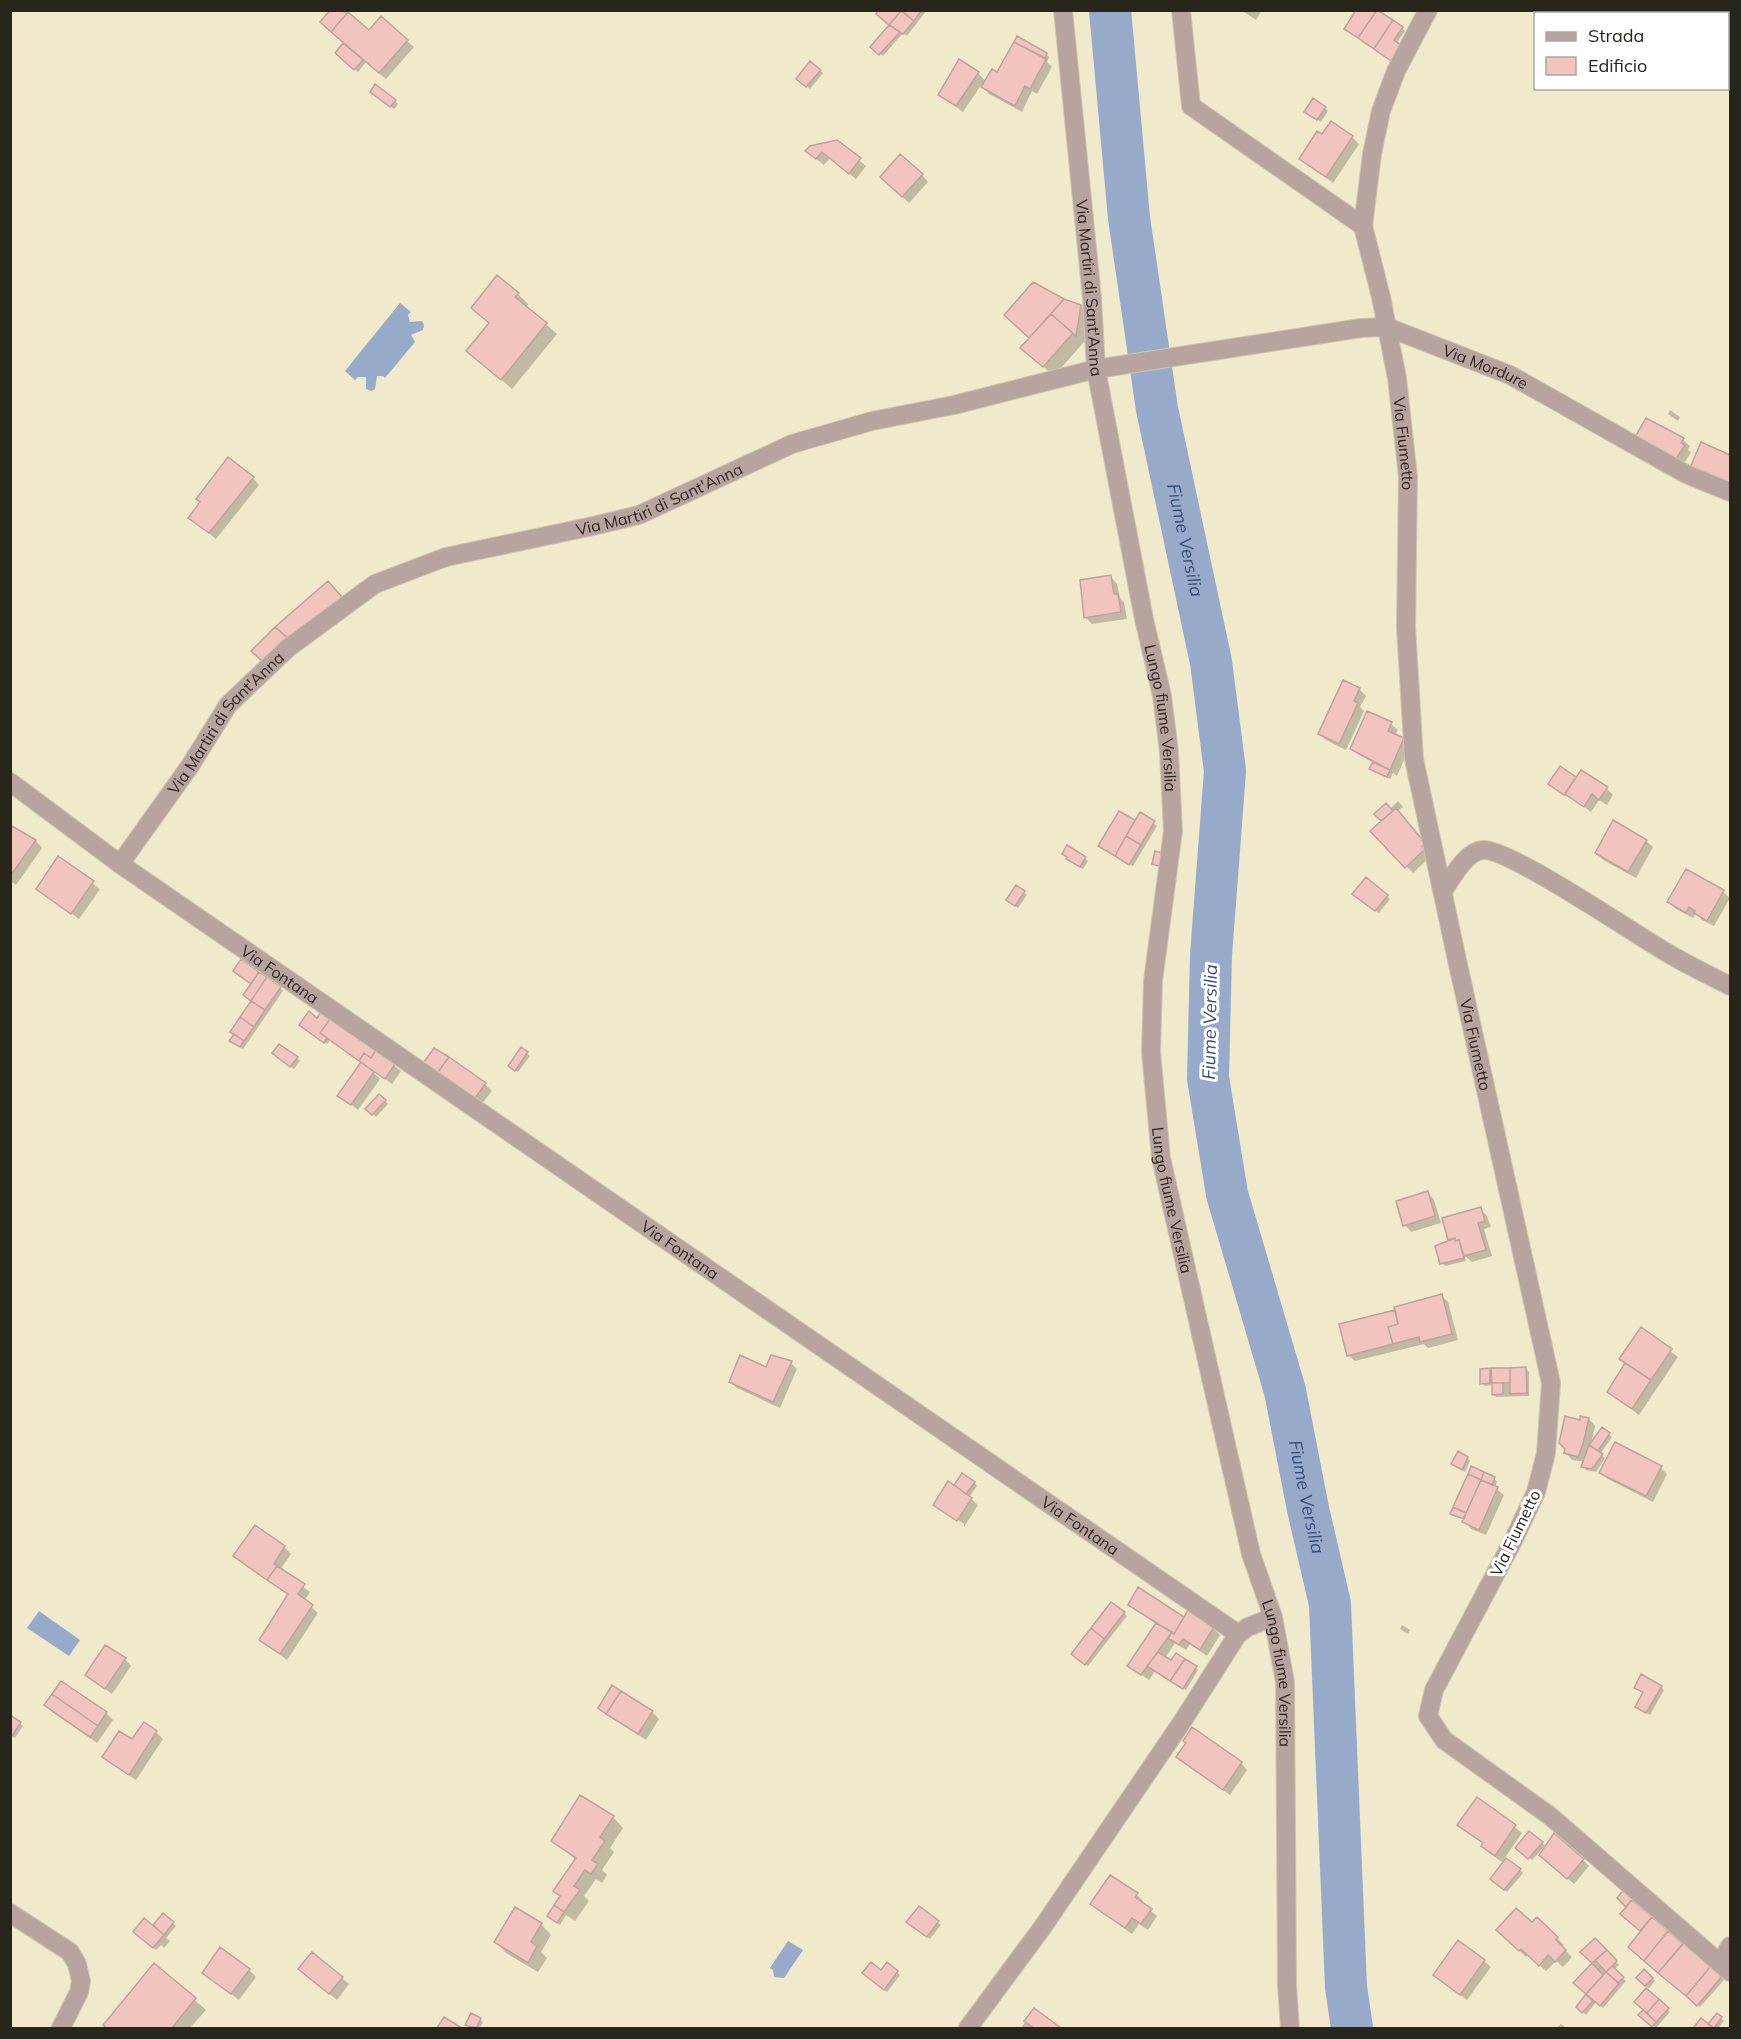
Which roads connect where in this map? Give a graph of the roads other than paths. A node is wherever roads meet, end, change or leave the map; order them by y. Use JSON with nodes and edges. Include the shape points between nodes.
{"nodes":[{"id":1,"x":1063,"y":10,"type":"edge"},
{"id":2,"x":1181,"y":10,"type":"edge"},
{"id":3,"x":1428,"y":10,"type":"edge"},
{"id":4,"x":1363,"y":226,"type":"junction"},
{"id":5,"x":1387,"y":327,"type":"junction"},
{"id":6,"x":1102,"y":367,"type":"junction"},
{"id":7,"x":1731,"y":492,"type":"edge"},
{"id":8,"x":10,"y":782,"type":"edge"},
{"id":9,"x":120,"y":864,"type":"junction"},
{"id":10,"x":1443,"y":891,"type":"junction"},
{"id":11,"x":1731,"y":986,"type":"edge"},
{"id":12,"x":1273,"y":1617,"type":"junction"},
{"id":13,"x":1238,"y":1634,"type":"junction"},
{"id":14,"x":10,"y":1913,"type":"edge"},
{"id":15,"x":1731,"y":1946,"type":"edge"},
{"id":16,"x":1726,"y":1968,"type":"edge"},
{"id":17,"x":61,"y":2028,"type":"edge"},
{"id":18,"x":968,"y":2028,"type":"edge"},
{"id":19,"x":1290,"y":2028,"type":"edge"}],
"edges":[{"from":1,"to":6,"type":"street","name":"Via Martiri di Sant'Anna"},
{"from":2,"to":4,"type":"street","via":[[1191,106]]},
{"from":3,"to":4,"type":"street","name":"Via Fiumetto","via":[[1396,71],[1381,111]]},
{"from":4,"to":5,"type":"street","name":"Via Fiumetto"},
{"from":5,"to":6,"type":"street","name":"Via Mordure"},
{"from":5,"to":7,"type":"street","name":"Via Mordure","via":[[1510,375],[1686,474]]},
{"from":5,"to":10,"type":"street","name":"Via Fiumetto","via":[[1408,477],[1406,627],[1414,759]]},
{"from":6,"to":9,"type":"street","name":"Via Martiri di Sant'Anna","via":[[954,405],[872,421],[792,444],[639,515],[446,557],[375,584],[288,648],[228,705]]},
{"from":6,"to":12,"type":"street","name":"Lungo fiume Versilia","via":[[1141,607],[1162,696],[1168,753],[1173,831],[1153,981],[1151,1052],[1161,1158],[1251,1554]]},
{"from":8,"to":9,"type":"street"},
{"from":9,"to":13,"type":"street","name":"Via Fontana"},
{"from":10,"to":11,"type":"street","via":[[1468,857],[1482,849],[1498,852]]},
{"from":10,"to":16,"type":"street","name":"Via Fiumetto","via":[[1551,1383],[1546,1453],[1536,1492],[1434,1690],[1428,1716],[1444,1740],[1550,1816]]},
{"from":12,"to":13,"type":"street"},
{"from":12,"to":19,"type":"street","name":"Lungo fiume Versilia","via":[[1285,1682]]},
{"from":13,"to":18,"type":"street","via":[[1055,1909]]},
{"from":14,"to":17,"type":"street","via":[[70,1952],[78,1964],[79,1992]]},
{"from":15,"to":16,"type":"street","name":"Via Fiumetto"}]}
